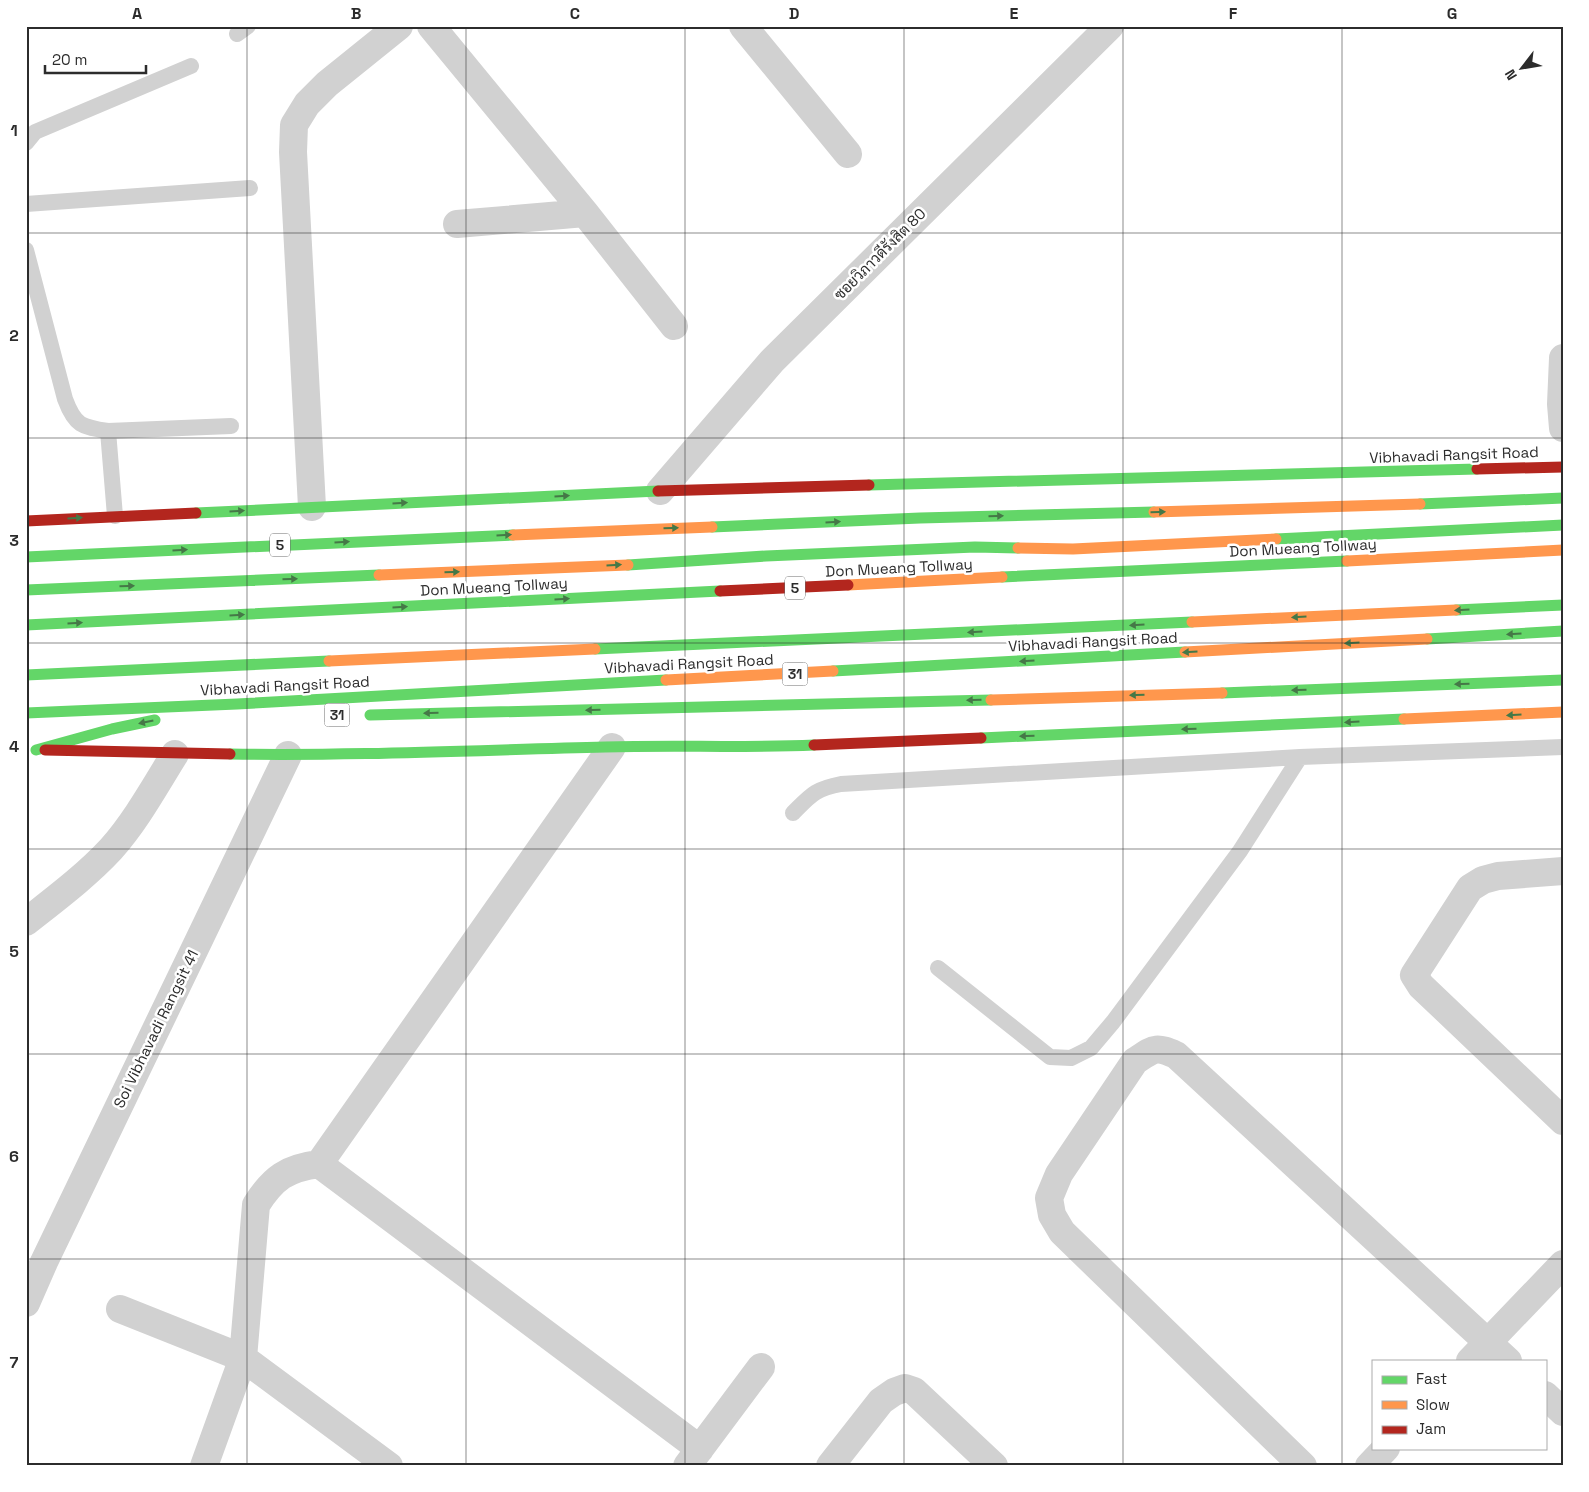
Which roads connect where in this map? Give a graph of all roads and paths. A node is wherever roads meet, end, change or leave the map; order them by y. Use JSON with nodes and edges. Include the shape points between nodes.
{"nodes":[{"id":1,"x":399,"y":26,"type":"edge"},
{"id":2,"x":431,"y":26,"type":"edge"},
{"id":3,"x":743,"y":26,"type":"edge"},
{"id":4,"x":1110,"y":26,"type":"edge"},
{"id":5,"x":191,"y":66,"type":"dead end"},
{"id":6,"x":26,"y":143,"type":"edge"},
{"id":7,"x":848,"y":154,"type":"dead end"},
{"id":8,"x":250,"y":188,"type":"dead end"},
{"id":9,"x":26,"y":204,"type":"edge"},
{"id":10,"x":585,"y":213,"type":"junction"},
{"id":11,"x":457,"y":224,"type":"dead end"},
{"id":12,"x":26,"y":250,"type":"edge"},
{"id":13,"x":674,"y":326,"type":"dead end"},
{"id":14,"x":1563,"y":358,"type":"edge"},
{"id":15,"x":231,"y":426,"type":"dead end"},
{"id":16,"x":1563,"y":428,"type":"edge"},
{"id":17,"x":108,"y":431,"type":"junction"},
{"id":18,"x":1563,"y":467,"type":"edge"},
{"id":19,"x":660,"y":491,"type":"junction"},
{"id":20,"x":1563,"y":498,"type":"edge"},
{"id":21,"x":312,"y":507,"type":"junction"},
{"id":22,"x":115,"y":516,"type":"junction"},
{"id":23,"x":26,"y":521,"type":"edge"},
{"id":24,"x":1563,"y":525,"type":"edge"},
{"id":25,"x":1563,"y":550,"type":"edge"},
{"id":26,"x":26,"y":557,"type":"edge"},
{"id":27,"x":26,"y":590,"type":"edge"},
{"id":28,"x":1563,"y":605,"type":"edge"},
{"id":29,"x":26,"y":625,"type":"edge"},
{"id":30,"x":1563,"y":631,"type":"edge"},
{"id":31,"x":26,"y":675,"type":"edge"},
{"id":32,"x":1563,"y":680,"type":"edge"},
{"id":33,"x":1563,"y":712,"type":"edge"},
{"id":34,"x":26,"y":713,"type":"edge"},
{"id":35,"x":362,"y":715,"type":"dead end"},
{"id":36,"x":173,"y":718,"type":"dead end"},
{"id":37,"x":1563,"y":747,"type":"edge"},
{"id":38,"x":612,"y":748,"type":"junction"},
{"id":39,"x":31,"y":750,"type":"edge"},
{"id":40,"x":175,"y":754,"type":"junction"},
{"id":41,"x":288,"y":755,"type":"junction"},
{"id":42,"x":1300,"y":757,"type":"junction"},
{"id":43,"x":793,"y":813,"type":"dead end"},
{"id":44,"x":1563,"y":872,"type":"edge"},
{"id":45,"x":26,"y":922,"type":"edge"},
{"id":46,"x":938,"y":968,"type":"dead end"},
{"id":47,"x":1563,"y":1121,"type":"edge"},
{"id":48,"x":319,"y":1164,"type":"junction"},
{"id":49,"x":1563,"y":1264,"type":"edge"},
{"id":50,"x":26,"y":1303,"type":"edge"},
{"id":51,"x":120,"y":1309,"type":"dead end"},
{"id":52,"x":1479,"y":1351,"type":"edge"},
{"id":53,"x":243,"y":1358,"type":"junction"},
{"id":54,"x":1505,"y":1360,"type":"edge"},
{"id":55,"x":761,"y":1367,"type":"dead end"},
{"id":56,"x":1546,"y":1397,"type":"edge"},
{"id":57,"x":1563,"y":1412,"type":"edge"},
{"id":58,"x":1384,"y":1450,"type":"edge"},
{"id":59,"x":694,"y":1457,"type":"edge"},
{"id":60,"x":204,"y":1466,"type":"edge"},
{"id":61,"x":389,"y":1466,"type":"edge"},
{"id":62,"x":830,"y":1466,"type":"edge"},
{"id":63,"x":994,"y":1466,"type":"edge"},
{"id":64,"x":1303,"y":1466,"type":"edge"},
{"id":65,"x":1369,"y":1466,"type":"edge"}],
"edges":[{"from":1,"to":21,"type":"street","via":[[327,84],[294,125],[292,152]]},
{"from":2,"to":10,"type":"street"},
{"from":3,"to":7,"type":"street"},
{"from":4,"to":19,"type":"street","name":"ซอยวิภาวดีรังสิต 80","via":[[772,361]]},
{"from":5,"to":6,"type":"lane","via":[[35,132]]},
{"from":8,"to":9,"type":"lane"},
{"from":10,"to":11,"type":"street"},
{"from":10,"to":13,"type":"street"},
{"from":12,"to":17,"type":"lane","via":[[70,413],[86,428]]},
{"from":14,"to":16,"type":"street"},
{"from":15,"to":17,"type":"lane"},
{"from":17,"to":22,"type":"lane"},
{"from":18,"to":19,"type":"main road","name":"Vibhavadi Rangsit Road"},
{"from":21,"to":19,"type":"main road","name":"Vibhavadi Rangsit Road","one_way":true},
{"from":26,"to":20,"type":"main road","number":"5","one_way":true,"via":[[920,518]]},
{"from":22,"to":21,"type":"main road","name":"Vibhavadi Rangsit Road","one_way":true},
{"from":23,"to":22,"type":"main road","name":"Vibhavadi Rangsit Road","one_way":true},
{"from":27,"to":24,"type":"main road","one_way":true,"via":[[965,548],[1092,548]]},
{"from":29,"to":25,"type":"main road","name":"Don Mueang Tollway","number":"5","one_way":true},
{"from":28,"to":31,"type":"main road","one_way":true},
{"from":30,"to":34,"type":"main road","name":"Vibhavadi Rangsit Road","number":"31","one_way":true},
{"from":32,"to":35,"type":"main road","number":"31","one_way":true,"via":[[642,710]]},
{"from":33,"to":38,"type":"main road","one_way":true,"via":[[774,747]]},
{"from":36,"to":39,"type":"main road","one_way":true,"via":[[112,729]]},
{"from":37,"to":42,"type":"lane"},
{"from":38,"to":41,"type":"main road"},
{"from":38,"to":48,"type":"street"},
{"from":39,"to":40,"type":"main road"},
{"from":40,"to":41,"type":"main road"},
{"from":40,"to":45,"type":"street","via":[[132,822],[110,850]]},
{"from":41,"to":50,"type":"street","name":"Soi Vibhavadi Rangsit 41"},
{"from":42,"to":43,"type":"lane","via":[[841,784],[812,793]]},
{"from":42,"to":46,"type":"lane","via":[[1240,851],[1091,1048],[1071,1058],[1050,1057]]},
{"from":44,"to":47,"type":"street","via":[[1498,876],[1470,888],[1414,975],[1421,986]]},
{"from":48,"to":53,"type":"street","via":[[303,1166],[281,1176],[266,1189],[256,1205]]},
{"from":48,"to":59,"type":"street"},
{"from":49,"to":52,"type":"street"},
{"from":51,"to":53,"type":"street"},
{"from":52,"to":54,"type":"street"},
{"from":52,"to":64,"type":"street","via":[[1176,1055],[1161,1049],[1151,1050],[1135,1061],[1059,1174],[1048,1198],[1052,1215],[1062,1232]]},
{"from":53,"to":60,"type":"street"},
{"from":53,"to":61,"type":"street"},
{"from":55,"to":59,"type":"street"},
{"from":56,"to":57,"type":"street"},
{"from":58,"to":65,"type":"street"},
{"from":62,"to":63,"type":"street","via":[[881,1401],[905,1388],[914,1391]]}]}
